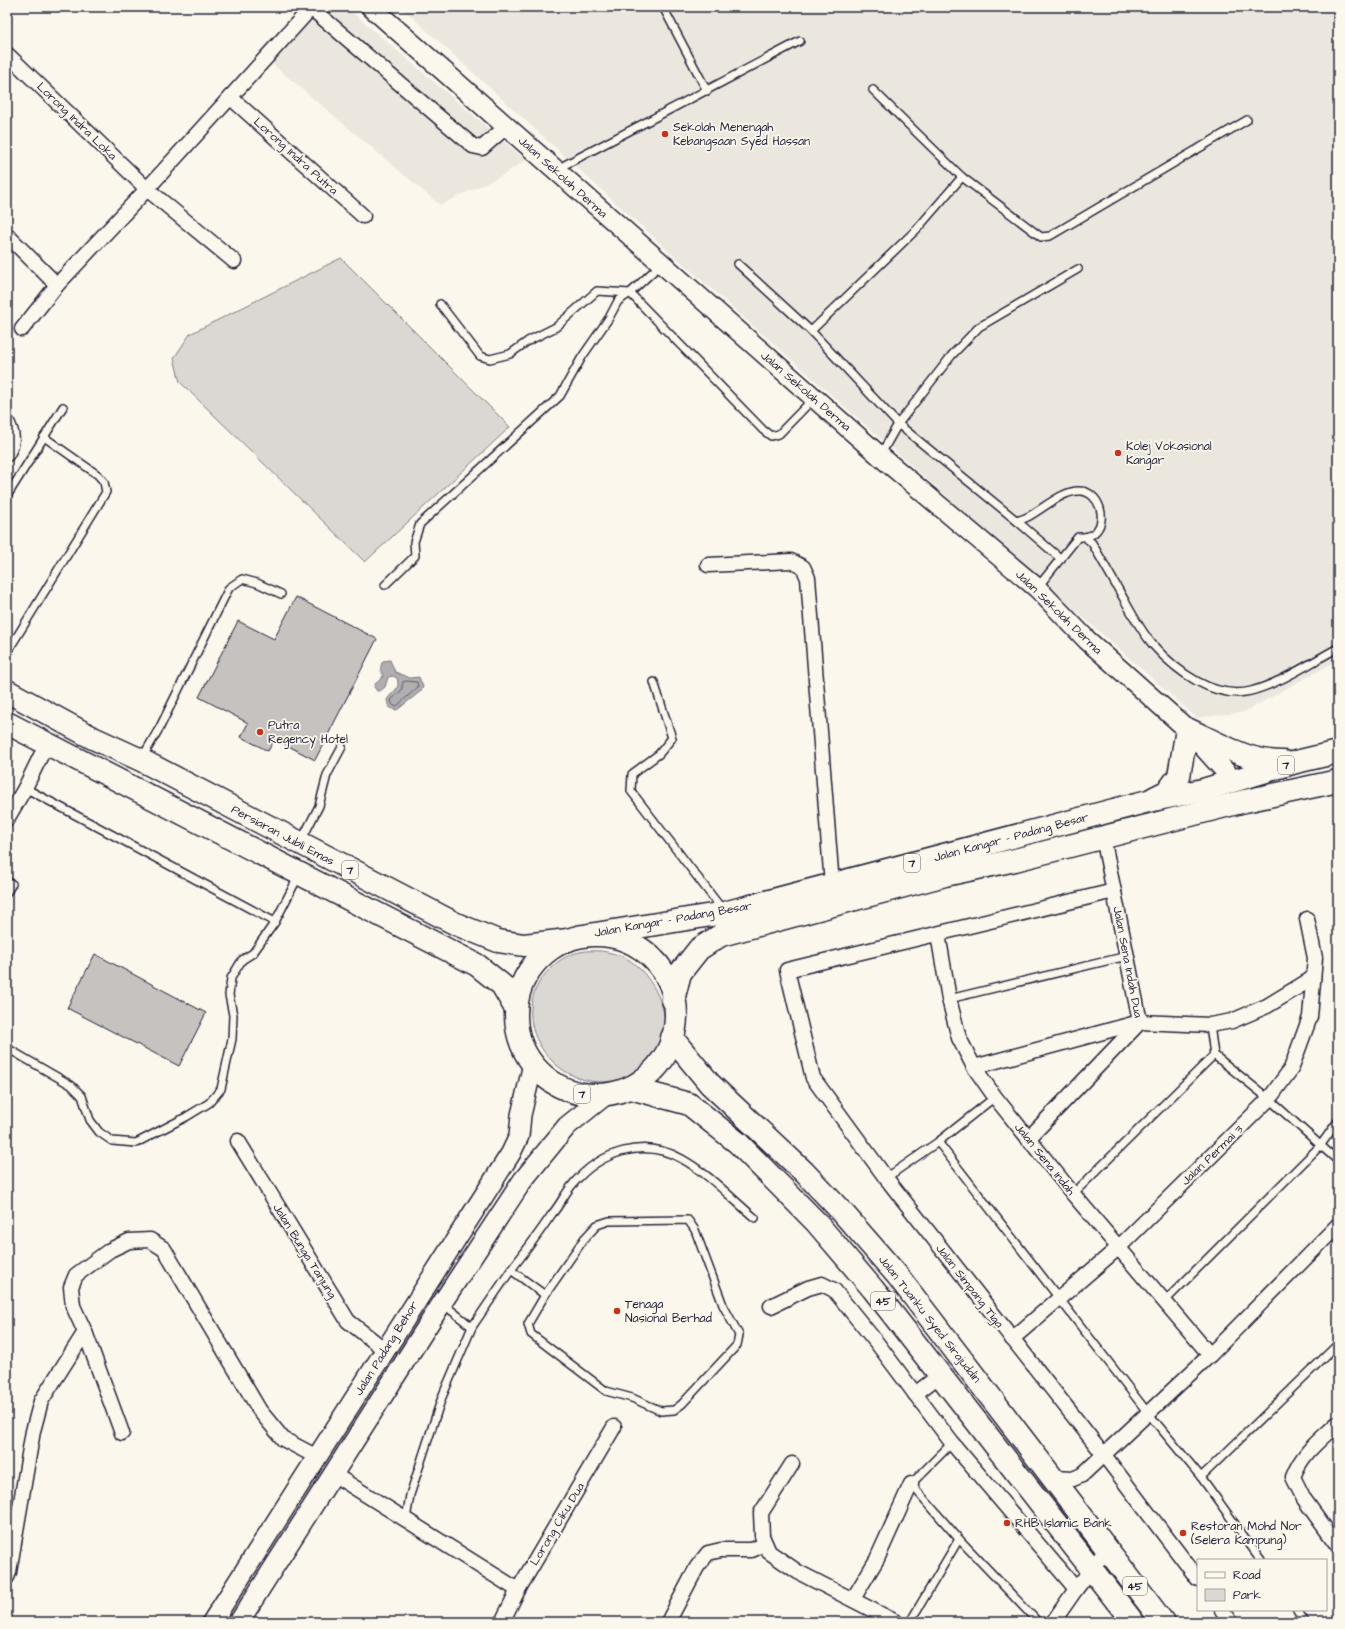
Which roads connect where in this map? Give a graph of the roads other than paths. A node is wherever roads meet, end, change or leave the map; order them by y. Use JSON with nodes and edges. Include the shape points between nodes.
{"nodes":[{"id":1,"x":312,"y":7,"type":"edge"},
{"id":2,"x":371,"y":7,"type":"edge"},
{"id":3,"x":663,"y":7,"type":"edge"},
{"id":4,"x":800,"y":41,"type":"dead end"},
{"id":5,"x":7,"y":54,"type":"edge"},
{"id":6,"x":873,"y":90,"type":"dead end"},
{"id":7,"x":707,"y":91,"type":"junction"},
{"id":8,"x":230,"y":97,"type":"junction"},
{"id":9,"x":1247,"y":120,"type":"dead end"},
{"id":10,"x":506,"y":127,"type":"junction"},
{"id":11,"x":555,"y":170,"type":"junction"},
{"id":12,"x":962,"y":177,"type":"junction"},
{"id":13,"x":147,"y":189,"type":"junction"},
{"id":14,"x":363,"y":216,"type":"dead end"},
{"id":15,"x":7,"y":235,"type":"edge"},
{"id":16,"x":234,"y":261,"type":"dead end"},
{"id":17,"x":661,"y":264,"type":"junction"},
{"id":18,"x":738,"y":264,"type":"dead end"},
{"id":19,"x":1078,"y":269,"type":"dead end"},
{"id":20,"x":57,"y":285,"type":"junction"},
{"id":21,"x":630,"y":293,"type":"junction"},
{"id":22,"x":440,"y":304,"type":"dead end"},
{"id":23,"x":22,"y":329,"type":"dead end"},
{"id":24,"x":811,"y":331,"type":"junction"},
{"id":25,"x":814,"y":398,"type":"junction"},
{"id":26,"x":63,"y":407,"type":"dead end"},
{"id":27,"x":7,"y":422,"type":"edge"},
{"id":28,"x":898,"y":424,"type":"junction"},
{"id":29,"x":44,"y":437,"type":"junction"},
{"id":30,"x":7,"y":454,"type":"edge"},
{"id":31,"x":880,"y":456,"type":"junction"},
{"id":32,"x":7,"y":496,"type":"edge"},
{"id":33,"x":1017,"y":521,"type":"junction"},
{"id":34,"x":1086,"y":537,"type":"junction"},
{"id":35,"x":1061,"y":559,"type":"junction"},
{"id":36,"x":708,"y":565,"type":"dead end"},
{"id":37,"x":385,"y":585,"type":"dead end"},
{"id":38,"x":1037,"y":588,"type":"junction"},
{"id":39,"x":281,"y":594,"type":"dead end"},
{"id":40,"x":1338,"y":648,"type":"edge"},
{"id":41,"x":7,"y":651,"type":"edge"},
{"id":42,"x":654,"y":682,"type":"dead end"},
{"id":43,"x":7,"y":692,"type":"edge"},
{"id":44,"x":7,"y":723,"type":"edge"},
{"id":45,"x":1188,"y":729,"type":"junction"},
{"id":46,"x":47,"y":744,"type":"junction"},
{"id":47,"x":342,"y":747,"type":"dead end"},
{"id":48,"x":1338,"y":752,"type":"edge"},
{"id":49,"x":141,"y":760,"type":"junction"},
{"id":50,"x":1296,"y":762,"type":"junction"},
{"id":51,"x":1234,"y":781,"type":"junction"},
{"id":52,"x":1338,"y":781,"type":"edge"},
{"id":53,"x":129,"y":786,"type":"junction"},
{"id":54,"x":25,"y":788,"type":"junction"},
{"id":55,"x":1278,"y":794,"type":"junction"},
{"id":56,"x":1148,"y":801,"type":"junction"},
{"id":57,"x":1202,"y":813,"type":"junction"},
{"id":58,"x":7,"y":819,"type":"edge"},
{"id":59,"x":1103,"y":838,"type":"junction"},
{"id":60,"x":300,"y":843,"type":"junction"},
{"id":61,"x":300,"y":873,"type":"junction"},
{"id":62,"x":7,"y":881,"type":"edge"},
{"id":63,"x":832,"y":884,"type":"junction"},
{"id":64,"x":1114,"y":890,"type":"junction"},
{"id":65,"x":7,"y":892,"type":"edge"},
{"id":66,"x":724,"y":913,"type":"junction"},
{"id":67,"x":1307,"y":918,"type":"dead end"},
{"id":68,"x":275,"y":922,"type":"junction"},
{"id":69,"x":938,"y":934,"type":"junction"},
{"id":70,"x":578,"y":937,"type":"junction"},
{"id":71,"x":1127,"y":956,"type":"junction"},
{"id":72,"x":1313,"y":978,"type":"junction"},
{"id":73,"x":949,"y":999,"type":"junction"},
{"id":74,"x":673,"y":1000,"type":"junction"},
{"id":75,"x":516,"y":1009,"type":"junction"},
{"id":76,"x":1140,"y":1022,"type":"junction"},
{"id":77,"x":1210,"y":1025,"type":"junction"},
{"id":78,"x":672,"y":1038,"type":"junction"},
{"id":79,"x":7,"y":1048,"type":"edge"},
{"id":80,"x":1214,"y":1055,"type":"junction"},
{"id":81,"x":533,"y":1064,"type":"junction"},
{"id":82,"x":974,"y":1067,"type":"junction"},
{"id":83,"x":630,"y":1088,"type":"junction"},
{"id":84,"x":607,"y":1094,"type":"junction"},
{"id":85,"x":995,"y":1098,"type":"junction"},
{"id":86,"x":1269,"y":1099,"type":"junction"},
{"id":87,"x":1338,"y":1121,"type":"edge"},
{"id":88,"x":1028,"y":1139,"type":"junction"},
{"id":89,"x":238,"y":1142,"type":"dead end"},
{"id":90,"x":938,"y":1142,"type":"junction"},
{"id":91,"x":1320,"y":1146,"type":"junction"},
{"id":92,"x":1338,"y":1161,"type":"edge"},
{"id":93,"x":886,"y":1178,"type":"junction"},
{"id":94,"x":1073,"y":1194,"type":"junction"},
{"id":95,"x":755,"y":1218,"type":"dead end"},
{"id":96,"x":1338,"y":1225,"type":"edge"},
{"id":97,"x":1118,"y":1248,"type":"junction"},
{"id":98,"x":511,"y":1270,"type":"junction"},
{"id":99,"x":545,"y":1295,"type":"junction"},
{"id":100,"x":1060,"y":1298,"type":"junction"},
{"id":101,"x":1165,"y":1301,"type":"junction"},
{"id":102,"x":442,"y":1303,"type":"junction"},
{"id":103,"x":771,"y":1306,"type":"dead end"},
{"id":104,"x":472,"y":1327,"type":"junction"},
{"id":105,"x":85,"y":1332,"type":"junction"},
{"id":106,"x":1012,"y":1339,"type":"junction"},
{"id":107,"x":1338,"y":1344,"type":"edge"},
{"id":108,"x":385,"y":1350,"type":"junction"},
{"id":109,"x":1210,"y":1355,"type":"junction"},
{"id":110,"x":940,"y":1374,"type":"junction"},
{"id":111,"x":915,"y":1394,"type":"junction"},
{"id":112,"x":1148,"y":1413,"type":"junction"},
{"id":113,"x":1338,"y":1423,"type":"edge"},
{"id":114,"x":614,"y":1428,"type":"dead end"},
{"id":115,"x":122,"y":1433,"type":"dead end"},
{"id":116,"x":952,"y":1443,"type":"junction"},
{"id":117,"x":1104,"y":1455,"type":"junction"},
{"id":118,"x":317,"y":1457,"type":"junction"},
{"id":119,"x":792,"y":1464,"type":"dead end"},
{"id":120,"x":333,"y":1474,"type":"junction"},
{"id":121,"x":1201,"y":1476,"type":"junction"},
{"id":122,"x":1054,"y":1478,"type":"junction"},
{"id":123,"x":911,"y":1484,"type":"junction"},
{"id":124,"x":13,"y":1517,"type":"edge"},
{"id":125,"x":406,"y":1519,"type":"junction"},
{"id":126,"x":959,"y":1539,"type":"junction"},
{"id":127,"x":764,"y":1540,"type":"junction"},
{"id":128,"x":1337,"y":1540,"type":"edge"},
{"id":129,"x":1107,"y":1549,"type":"junction"},
{"id":130,"x":1260,"y":1559,"type":"edge"},
{"id":131,"x":1092,"y":1568,"type":"junction"},
{"id":132,"x":7,"y":1577,"type":"edge"},
{"id":133,"x":1197,"y":1578,"type":"edge"},
{"id":134,"x":1076,"y":1589,"type":"junction"},
{"id":135,"x":518,"y":1590,"type":"junction"},
{"id":136,"x":853,"y":1599,"type":"junction"},
{"id":137,"x":1223,"y":1611,"type":"edge"},
{"id":138,"x":1298,"y":1611,"type":"edge"},
{"id":139,"x":212,"y":1622,"type":"edge"},
{"id":140,"x":239,"y":1622,"type":"edge"},
{"id":141,"x":502,"y":1622,"type":"edge"},
{"id":142,"x":668,"y":1622,"type":"edge"},
{"id":143,"x":896,"y":1622,"type":"edge"},
{"id":144,"x":910,"y":1622,"type":"edge"},
{"id":145,"x":1038,"y":1622,"type":"edge"},
{"id":146,"x":1054,"y":1622,"type":"edge"},
{"id":147,"x":1133,"y":1622,"type":"edge"},
{"id":148,"x":1163,"y":1622,"type":"edge"},
{"id":149,"x":1231,"y":1622,"type":"edge"},
{"id":150,"x":1305,"y":1622,"type":"edge"}],
"edges":[{"from":1,"to":8,"type":"street"},
{"from":1,"to":10,"type":"street","via":[[473,146],[482,148]]},
{"from":2,"to":10,"type":"main road","name":"Jalan Sekolah Derma"},
{"from":3,"to":7,"type":"lane"},
{"from":4,"to":7,"type":"lane"},
{"from":5,"to":13,"type":"street","name":"Lorong Indra Loka"},
{"from":6,"to":12,"type":"lane"},
{"from":7,"to":11,"type":"lane"},
{"from":8,"to":13,"type":"street"},
{"from":8,"to":14,"type":"street","name":"Lorong Indra Putra"},
{"from":9,"to":12,"type":"lane","via":[[1050,236],[1041,237],[1034,234]]},
{"from":10,"to":11,"type":"main road","name":"Jalan Sekolah Derma"},
{"from":11,"to":17,"type":"main road","name":"Jalan Sekolah Derma"},
{"from":12,"to":24,"type":"lane","via":[[917,229]]},
{"from":13,"to":16,"type":"street","name":"Lorong Indra Loka"},
{"from":13,"to":20,"type":"street"},
{"from":15,"to":20,"type":"street"},
{"from":17,"to":21,"type":"lane"},
{"from":17,"to":25,"type":"main road","name":"Jalan Sekolah Derma"},
{"from":18,"to":24,"type":"lane"},
{"from":19,"to":28,"type":"lane","via":[[979,327],[952,355]]},
{"from":20,"to":23,"type":"street"},
{"from":21,"to":22,"type":"lane","via":[[597,291],[556,327],[528,341],[510,354],[490,359],[480,356]]},
{"from":21,"to":25,"type":"lane","via":[[771,436],[779,434]]},
{"from":21,"to":37,"type":"lane","via":[[618,301],[582,356],[560,396],[420,524],[414,542],[415,556]]},
{"from":24,"to":28,"type":"lane"},
{"from":25,"to":31,"type":"main road","name":"Jalan Sekolah Derma"},
{"from":26,"to":29,"type":"lane"},
{"from":27,"to":30,"type":"street","via":[[13,436]]},
{"from":28,"to":31,"type":"lane"},
{"from":28,"to":33,"type":"lane"},
{"from":29,"to":32,"type":"lane"},
{"from":29,"to":41,"type":"lane","via":[[98,475],[104,482],[106,492]]},
{"from":31,"to":38,"type":"main road","name":"Jalan Sekolah Derma"},
{"from":33,"to":34,"type":"lane","via":[[1070,492],[1081,490],[1090,493],[1099,504],[1102,518],[1095,532]]},
{"from":33,"to":35,"type":"lane"},
{"from":34,"to":35,"type":"lane","via":[[1078,537]]},
{"from":34,"to":40,"type":"lane","via":[[1152,644],[1171,663],[1193,679],[1214,689],[1249,691],[1294,672]]},
{"from":35,"to":38,"type":"lane"},
{"from":36,"to":63,"type":"street","via":[[791,561],[803,567],[808,578]]},
{"from":38,"to":45,"type":"main road","name":"Jalan Sekolah Derma","via":[[1087,640]]},
{"from":39,"to":49,"type":"lane","via":[[242,579],[229,588]]},
{"from":42,"to":66,"type":"lane","via":[[672,738],[659,754],[632,774],[631,790]]},
{"from":43,"to":49,"type":"main road","name":"Persiaran Jubli Emas","number":"7","via":[[93,738]]},
{"from":44,"to":46,"type":"main road","number":"7"},
{"from":45,"to":50,"type":"main road","via":[[1258,760]]},
{"from":45,"to":51,"type":"main road","name":"Jalan Sekolah Derma"},
{"from":45,"to":56,"type":"main road","via":[[1179,776],[1168,791]]},
{"from":46,"to":53,"type":"main road","number":"7"},
{"from":46,"to":54,"type":"street"},
{"from":47,"to":60,"type":"lane","via":[[327,775],[319,806]]},
{"from":48,"to":50,"type":"main road","name":"Jalan Kangar – Padang Besar","number":"7"},
{"from":49,"to":53,"type":"main road"},
{"from":49,"to":60,"type":"main road","name":"Persiaran Jubli Emas","number":"7"},
{"from":50,"to":51,"type":"main road","name":"Jalan Kangar – Padang Besar","number":"7"},
{"from":51,"to":55,"type":"main road","via":[[1250,788]]},
{"from":51,"to":56,"type":"main road","name":"Jalan Kangar – Padang Besar","number":"7"},
{"from":51,"to":57,"type":"main road","via":[[1231,790]]},
{"from":52,"to":55,"type":"main road","name":"Jalan Kangar – Padang Besar","number":"7"},
{"from":53,"to":61,"type":"main road","number":"7"},
{"from":54,"to":58,"type":"street"},
{"from":54,"to":68,"type":"lane"},
{"from":55,"to":57,"type":"main road","name":"Jalan Kangar – Padang Besar","number":"7"},
{"from":56,"to":63,"type":"main road","name":"Jalan Kangar – Padang Besar","number":"7"},
{"from":57,"to":59,"type":"main road","name":"Jalan Kangar – Padang Besar","number":"7"},
{"from":59,"to":64,"type":"street","name":"Jalan Sena Indah Dua"},
{"from":59,"to":74,"type":"main road","name":"Jalan Kangar – Padang Besar","number":"7","via":[[945,875],[721,935],[699,949],[680,974]]},
{"from":60,"to":70,"type":"main road","name":"Persiaran Jubli Emas","number":"7","via":[[425,909],[498,941],[524,945]]},
{"from":61,"to":68,"type":"lane"},
{"from":61,"to":75,"type":"main road","number":"7","via":[[477,965],[502,985]]},
{"from":62,"to":65,"type":"lane","via":[[12,884]]},
{"from":63,"to":66,"type":"main road","name":"Jalan Kangar – Padang Besar","number":"7"},
{"from":64,"to":69,"type":"street"},
{"from":64,"to":71,"type":"street","name":"Jalan Sena Indah Dua"},
{"from":66,"to":70,"type":"main road","name":"Jalan Kangar – Padang Besar","number":"7"},
{"from":67,"to":72,"type":"street","name":"Jalan Permai 3","via":[[1315,958]]},
{"from":68,"to":79,"type":"lane","via":[[253,953],[242,960],[231,978],[229,995],[233,1015],[232,1039],[221,1089],[209,1103],[192,1114],[136,1143],[112,1141],[99,1132],[90,1120],[82,1096],[71,1085]]},
{"from":69,"to":73,"type":"street","name":"Jalan Sena Indah"},
{"from":69,"to":93,"type":"street","name":"Jalan Simpang Tiga","via":[[786,970],[813,1078]]},
{"from":70,"to":74,"type":"main road","number":"7","via":[[610,936],[629,942],[647,954],[661,969],[671,988]]},
{"from":70,"to":75,"type":"main road","number":"7","via":[[548,950],[532,966],[524,979]]},
{"from":71,"to":73,"type":"lane"},
{"from":71,"to":76,"type":"street","name":"Jalan Sena Indah Dua"},
{"from":72,"to":77,"type":"street","via":[[1267,1006],[1232,1021]]},
{"from":72,"to":86,"type":"street","name":"Jalan Permai 3","via":[[1310,1018],[1291,1069]]},
{"from":73,"to":82,"type":"street","name":"Jalan Sena Indah","via":[[959,1038]]},
{"from":74,"to":78,"type":"main road","number":"7","via":[[676,1013]]},
{"from":75,"to":81,"type":"main road","number":"7","via":[[521,1043]]},
{"from":76,"to":77,"type":"street"},
{"from":76,"to":82,"type":"street"},
{"from":76,"to":88,"type":"street","name":"Jalan Sena Indah Dua"},
{"from":77,"to":80,"type":"lane"},
{"from":78,"to":83,"type":"main road","number":"7","via":[[666,1054],[656,1068]]},
{"from":78,"to":122,"type":"main road","name":"Jalan Tuanku Syed Sirajuddin","number":"45","via":[[710,1084],[804,1172],[892,1269]]},
{"from":80,"to":86,"type":"lane"},
{"from":80,"to":94,"type":"lane"},
{"from":81,"to":84,"type":"main road","number":"7","via":[[548,1078],[566,1089],[593,1095]]},
{"from":81,"to":108,"type":"main road","name":"Jalan Padang Behor","via":[[521,1115],[519,1136],[511,1153]]},
{"from":82,"to":85,"type":"street","name":"Jalan Sena Indah"},
{"from":83,"to":84,"type":"main road","number":"7"},
{"from":83,"to":110,"type":"main road","number":"45","via":[[689,1104],[738,1143],[816,1222],[874,1289]]},
{"from":84,"to":102,"type":"main road","name":"Jalan Padang Behor","via":[[567,1126],[523,1180]]},
{"from":85,"to":88,"type":"street","name":"Jalan Sena Indah"},
{"from":85,"to":90,"type":"lane"},
{"from":86,"to":91,"type":"lane"},
{"from":86,"to":97,"type":"street","name":"Jalan Permai 3"},
{"from":87,"to":91,"type":"lane"},
{"from":88,"to":94,"type":"street","name":"Jalan Sena Indah"},
{"from":89,"to":108,"type":"street","name":"Jalan Bunga Tanjung","via":[[348,1321]]},
{"from":90,"to":93,"type":"lane"},
{"from":90,"to":100,"type":"lane"},
{"from":91,"to":92,"type":"lane"},
{"from":91,"to":101,"type":"lane"},
{"from":93,"to":106,"type":"street","name":"Jalan Simpang Tiga"},
{"from":94,"to":97,"type":"street","name":"Jalan Sena Indah"},
{"from":95,"to":98,"type":"lane","via":[[700,1170],[680,1158],[639,1148],[625,1150],[605,1158],[572,1185]]},
{"from":96,"to":109,"type":"street"},
{"from":97,"to":100,"type":"street","name":"Jalan Permai 3"},
{"from":97,"to":101,"type":"street","name":"Jalan Sena Indah"},
{"from":98,"to":99,"type":"lane"},
{"from":98,"to":104,"type":"lane"},
{"from":99,"to":99,"type":"lane","via":[[584,1239],[597,1225],[609,1221],[688,1220],[695,1230],[723,1305],[739,1335],[737,1345],[682,1404],[674,1410],[661,1411],[632,1398],[606,1391],[531,1334],[528,1324]]},
{"from":100,"to":106,"type":"street","name":"Jalan Permai 3"},
{"from":100,"to":112,"type":"lane"},
{"from":101,"to":109,"type":"street","name":"Jalan Sena Indah"},
{"from":102,"to":104,"type":"lane"},
{"from":102,"to":120,"type":"main road","name":"Jalan Padang Behor"},
{"from":103,"to":111,"type":"street","via":[[822,1284],[834,1290]]},
{"from":104,"to":125,"type":"lane","via":[[442,1397],[410,1495]]},
{"from":105,"to":115,"type":"street"},
{"from":105,"to":118,"type":"street","via":[[73,1306],[71,1287],[76,1274],[110,1250],[129,1241],[150,1240],[164,1249],[260,1411],[283,1439]]},
{"from":105,"to":124,"type":"street","via":[[41,1401]]},
{"from":106,"to":117,"type":"street","name":"Jalan Simpang Tiga"},
{"from":107,"to":121,"type":"lane"},
{"from":108,"to":118,"type":"main road","name":"Jalan Padang Behor"},
{"from":109,"to":112,"type":"street"},
{"from":110,"to":111,"type":"street"},
{"from":110,"to":131,"type":"main road","number":"45"},
{"from":111,"to":116,"type":"street"},
{"from":112,"to":117,"type":"street"},
{"from":112,"to":121,"type":"lane"},
{"from":113,"to":128,"type":"street","via":[[1298,1463],[1293,1477],[1304,1499]]},
{"from":114,"to":135,"type":"street","name":"Lorong Ciku Dua"},
{"from":116,"to":123,"type":"lane"},
{"from":116,"to":134,"type":"street"},
{"from":117,"to":122,"type":"street","via":[[1082,1476],[1073,1479]]},
{"from":117,"to":133,"type":"street","name":"Jalan Simpang Tiga"},
{"from":118,"to":139,"type":"main road","name":"Jalan Padang Behor"},
{"from":119,"to":127,"type":"street","via":[[761,1513]]},
{"from":120,"to":125,"type":"street"},
{"from":120,"to":140,"type":"main road","name":"Jalan Padang Behor"},
{"from":121,"to":130,"type":"lane"},
{"from":122,"to":129,"type":"main road","name":"Jalan Tuanku Syed Sirajuddin","number":"45"},
{"from":123,"to":126,"type":"lane"},
{"from":123,"to":136,"type":"street","via":[[877,1559]]},
{"from":124,"to":132,"type":"street"},
{"from":125,"to":135,"type":"street"},
{"from":126,"to":144,"type":"lane"},
{"from":126,"to":145,"type":"lane"},
{"from":127,"to":136,"type":"street","via":[[769,1552],[798,1572]]},
{"from":127,"to":142,"type":"street","via":[[752,1550],[721,1550],[708,1553],[697,1566]]},
{"from":129,"to":131,"type":"street"},
{"from":129,"to":148,"type":"main road","name":"Jalan Tuanku Syed Sirajuddin","number":"45"},
{"from":131,"to":134,"type":"street"},
{"from":131,"to":147,"type":"main road","number":"45"},
{"from":134,"to":146,"type":"street"},
{"from":135,"to":141,"type":"street","name":"Lorong Ciku Dua"},
{"from":136,"to":143,"type":"street"},
{"from":137,"to":149,"type":"street"},
{"from":138,"to":150,"type":"lane"}]}
